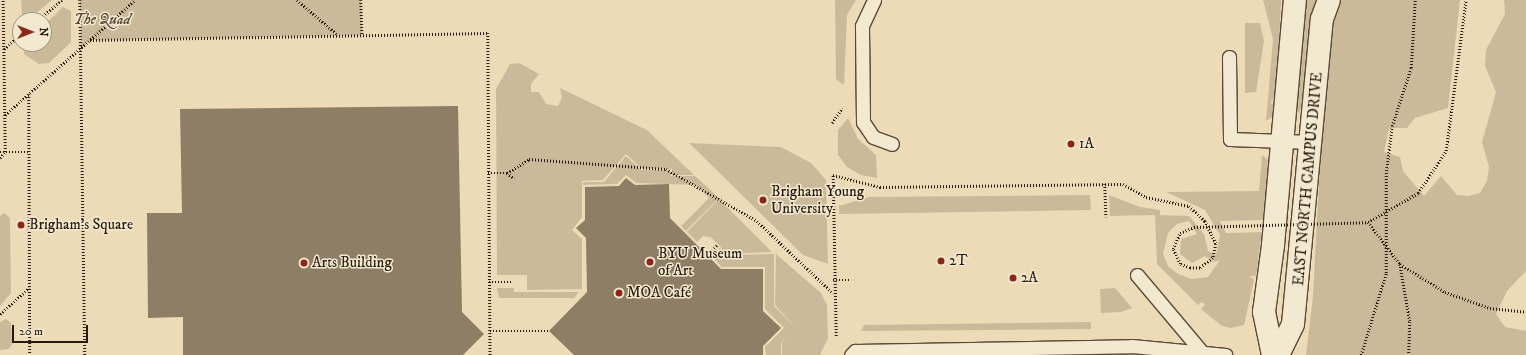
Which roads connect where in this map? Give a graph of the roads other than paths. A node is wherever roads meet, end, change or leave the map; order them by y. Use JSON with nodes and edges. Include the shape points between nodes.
{"nodes":[{"id":1,"x":874,"y":0,"type":"edge"},
{"id":2,"x":1294,"y":0,"type":"edge"},
{"id":3,"x":1329,"y":0,"type":"edge"},
{"id":4,"x":1229,"y":57,"type":"dead end"},
{"id":5,"x":1284,"y":140,"type":"junction"},
{"id":6,"x":1311,"y":142,"type":"junction"},
{"id":7,"x":892,"y":144,"type":"dead end"},
{"id":8,"x":1138,"y":275,"type":"dead end"},
{"id":9,"x":1201,"y":351,"type":"junction"},
{"id":10,"x":851,"y":355,"type":"edge"},
{"id":11,"x":1226,"y":355,"type":"edge"},
{"id":12,"x":1273,"y":355,"type":"edge"},
{"id":13,"x":1278,"y":355,"type":"edge"}],
"edges":[{"from":1,"to":7,"type":"lane","via":[[862,26],[863,122],[873,137]]},
{"from":2,"to":5,"type":"street","name":"EAST NORTH CAMPUS DRIVE"},
{"from":3,"to":6,"type":"street","name":"EAST NORTH CAMPUS DRIVE","via":[[1322,18]]},
{"from":4,"to":5,"type":"lane","via":[[1230,139]]},
{"from":5,"to":6,"type":"lane"},
{"from":5,"to":12,"type":"street","name":"EAST NORTH CAMPUS DRIVE","via":[[1264,312]]},
{"from":6,"to":13,"type":"street","name":"EAST NORTH CAMPUS DRIVE","via":[[1293,324]]},
{"from":8,"to":9,"type":"lane"},
{"from":9,"to":10,"type":"lane","via":[[1132,346],[855,351]]},
{"from":9,"to":11,"type":"lane"}]}
